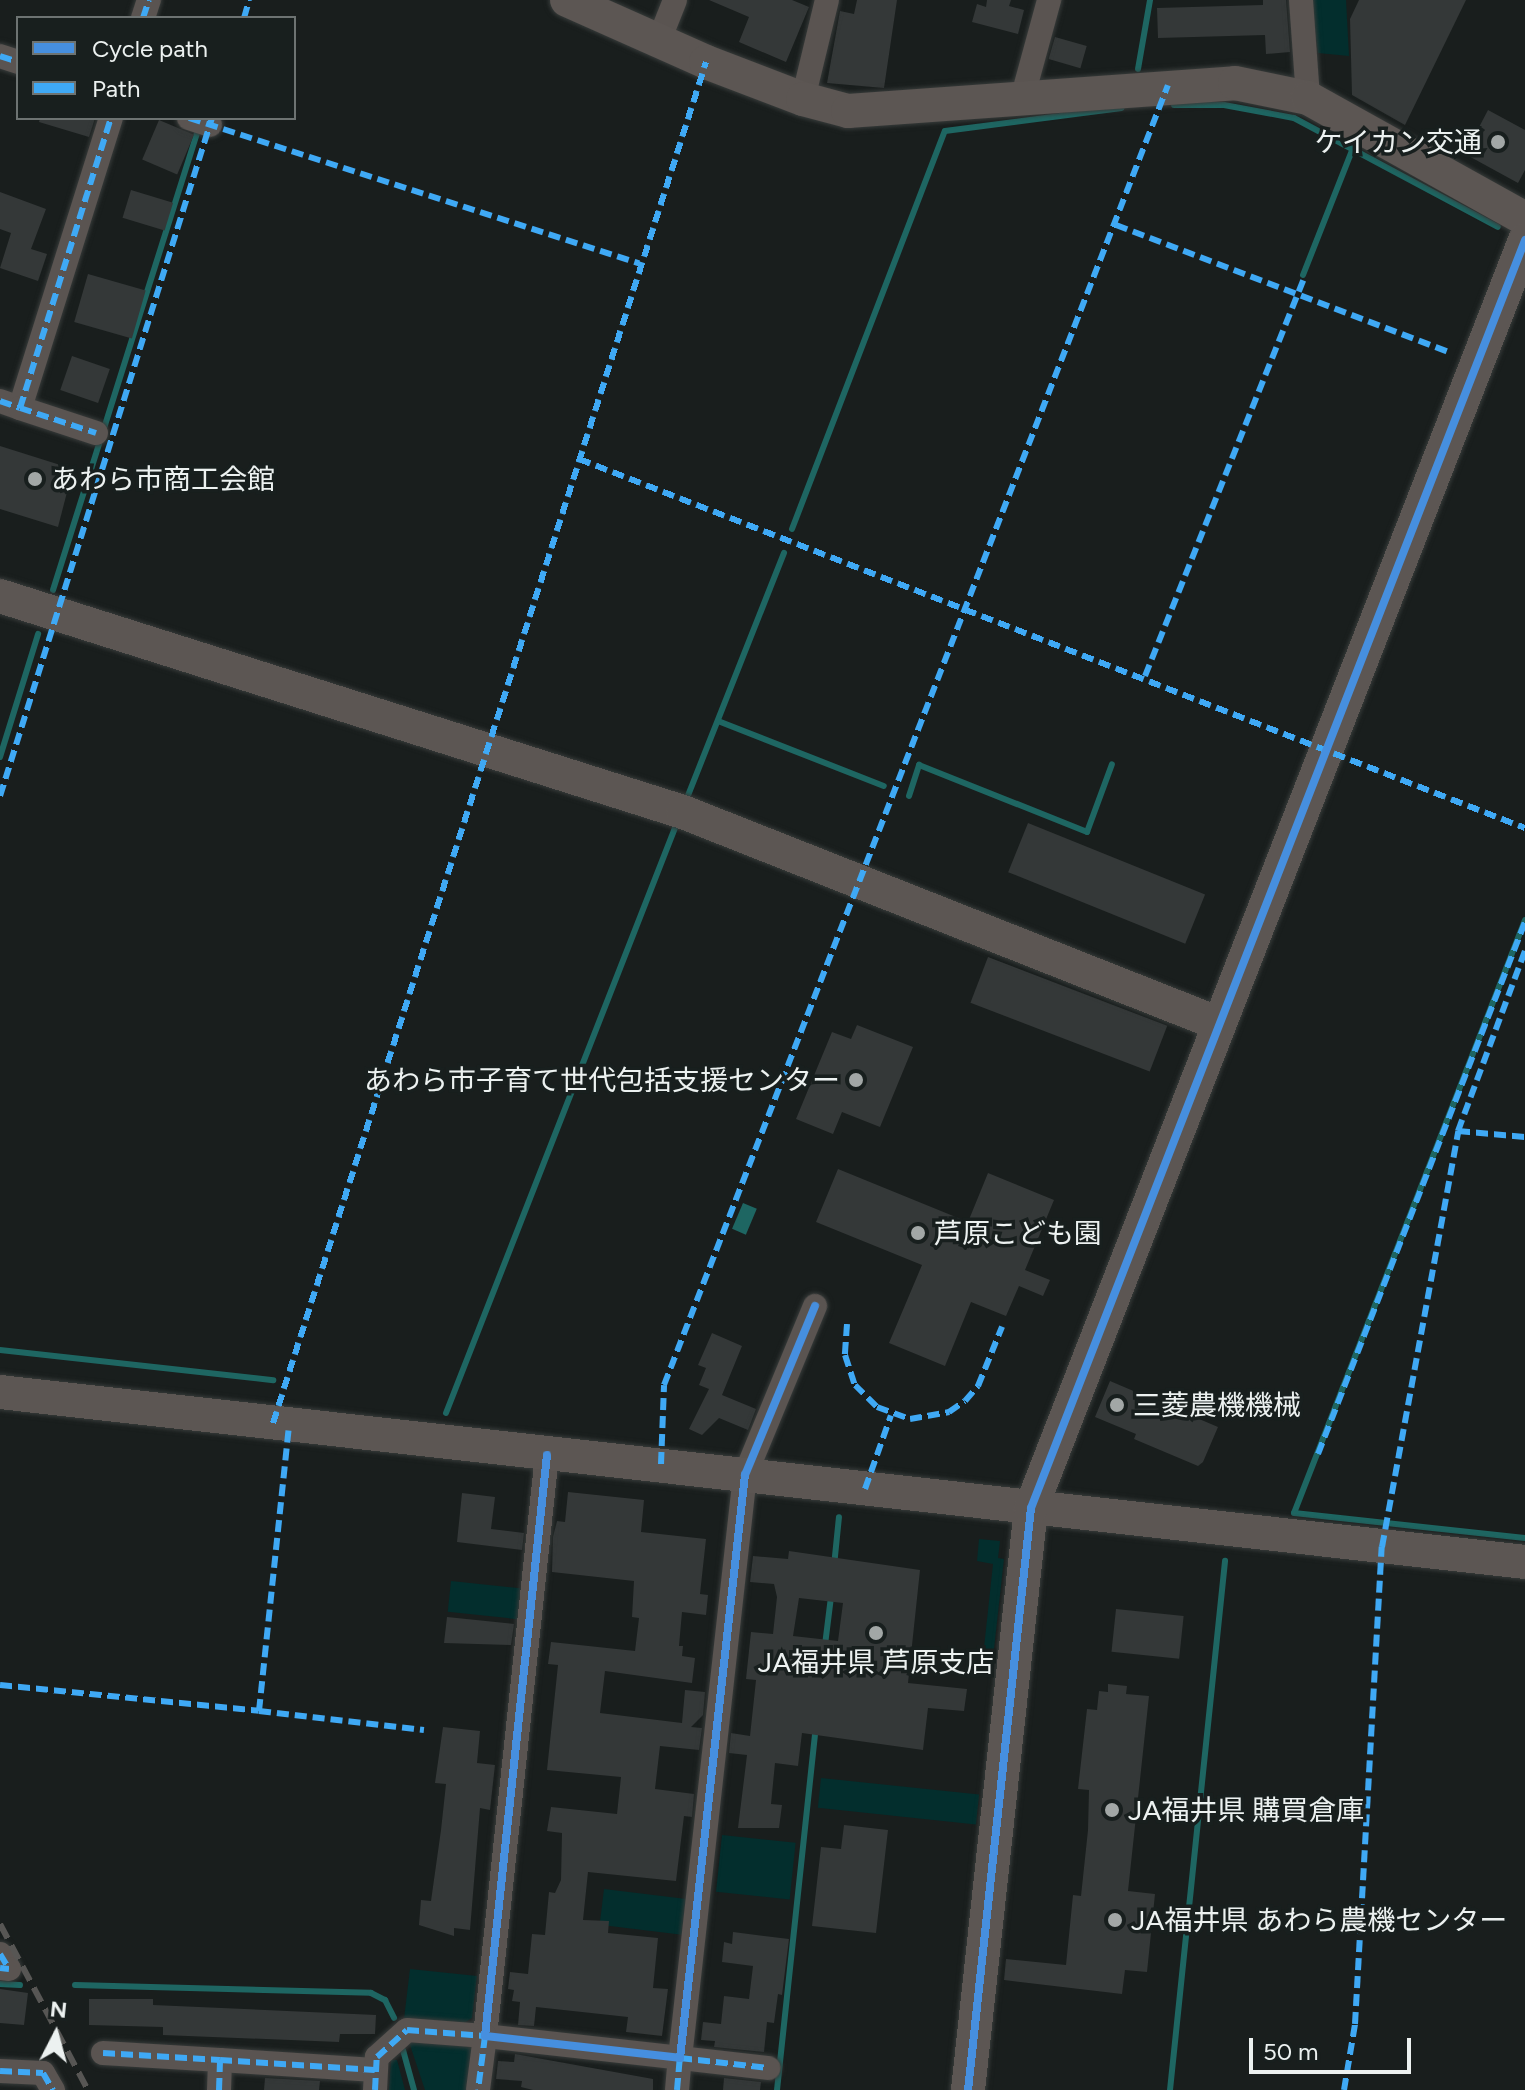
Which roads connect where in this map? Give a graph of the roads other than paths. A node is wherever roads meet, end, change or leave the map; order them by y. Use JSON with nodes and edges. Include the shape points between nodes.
{"nodes":[{"id":1,"x":567,"y":0,"type":"edge"},
{"id":2,"x":675,"y":0,"type":"edge"},
{"id":3,"x":827,"y":0,"type":"edge"},
{"id":4,"x":1049,"y":0,"type":"edge"},
{"id":5,"x":1301,"y":0,"type":"edge"},
{"id":6,"x":658,"y":43,"type":"junction"},
{"id":7,"x":1308,"y":98,"type":"junction"},
{"id":8,"x":803,"y":99,"type":"junction"},
{"id":9,"x":1022,"y":99,"type":"junction"},
{"id":10,"x":110,"y":120,"type":"edge"},
{"id":11,"x":1525,"y":219,"type":"edge"},
{"id":12,"x":1525,"y":240,"type":"edge"},
{"id":13,"x":10,"y":404,"type":"edge"},
{"id":14,"x":96,"y":433,"type":"dead end"},
{"id":15,"x":0,"y":596,"type":"edge"},
{"id":16,"x":1217,"y":1023,"type":"junction"},
{"id":17,"x":815,"y":1306,"type":"dead end"},
{"id":18,"x":0,"y":1392,"type":"edge"},
{"id":19,"x":547,"y":1455,"type":"junction"},
{"id":20,"x":745,"y":1475,"type":"junction"},
{"id":21,"x":1031,"y":1508,"type":"junction"},
{"id":22,"x":1525,"y":1562,"type":"edge"},
{"id":23,"x":0,"y":1954,"type":"edge"},
{"id":24,"x":0,"y":1968,"type":"edge"},
{"id":25,"x":485,"y":2036,"type":"junction"},
{"id":26,"x":103,"y":2053,"type":"dead end"},
{"id":27,"x":680,"y":2058,"type":"junction"},
{"id":28,"x":220,"y":2060,"type":"junction"},
{"id":29,"x":768,"y":2068,"type":"dead end"},
{"id":30,"x":0,"y":2071,"type":"edge"},
{"id":31,"x":375,"y":2080,"type":"edge"},
{"id":32,"x":53,"y":2090,"type":"edge"},
{"id":33,"x":219,"y":2090,"type":"edge"},
{"id":34,"x":478,"y":2090,"type":"edge"},
{"id":35,"x":677,"y":2090,"type":"edge"},
{"id":36,"x":968,"y":2090,"type":"edge"}],
"edges":[{"from":1,"to":6,"type":"street"},
{"from":2,"to":6,"type":"street"},
{"from":3,"to":8,"type":"street"},
{"from":4,"to":9,"type":"street"},
{"from":5,"to":7,"type":"street"},
{"from":6,"to":8,"type":"street"},
{"from":7,"to":9,"type":"street","via":[[1235,83]]},
{"from":7,"to":11,"type":"street"},
{"from":8,"to":9,"type":"street","via":[[848,111]]},
{"from":10,"to":13,"type":"street"},
{"from":12,"to":16,"type":"street"},
{"from":13,"to":14,"type":"street"},
{"from":15,"to":16,"type":"street","via":[[683,812]]},
{"from":16,"to":21,"type":"street"},
{"from":17,"to":20,"type":"street"},
{"from":18,"to":19,"type":"street"},
{"from":19,"to":20,"type":"street"},
{"from":19,"to":25,"type":"street"},
{"from":20,"to":21,"type":"street"},
{"from":20,"to":27,"type":"street"},
{"from":21,"to":22,"type":"street"},
{"from":21,"to":36,"type":"street"},
{"from":23,"to":24,"type":"street","via":[[9,1969]]},
{"from":25,"to":27,"type":"street"},
{"from":25,"to":31,"type":"street","via":[[407,2030],[387,2044]]},
{"from":25,"to":34,"type":"street"},
{"from":26,"to":28,"type":"street"},
{"from":27,"to":29,"type":"street"},
{"from":27,"to":35,"type":"street"},
{"from":28,"to":31,"type":"street"},
{"from":28,"to":33,"type":"street"},
{"from":30,"to":32,"type":"street","via":[[43,2073]]}]}
